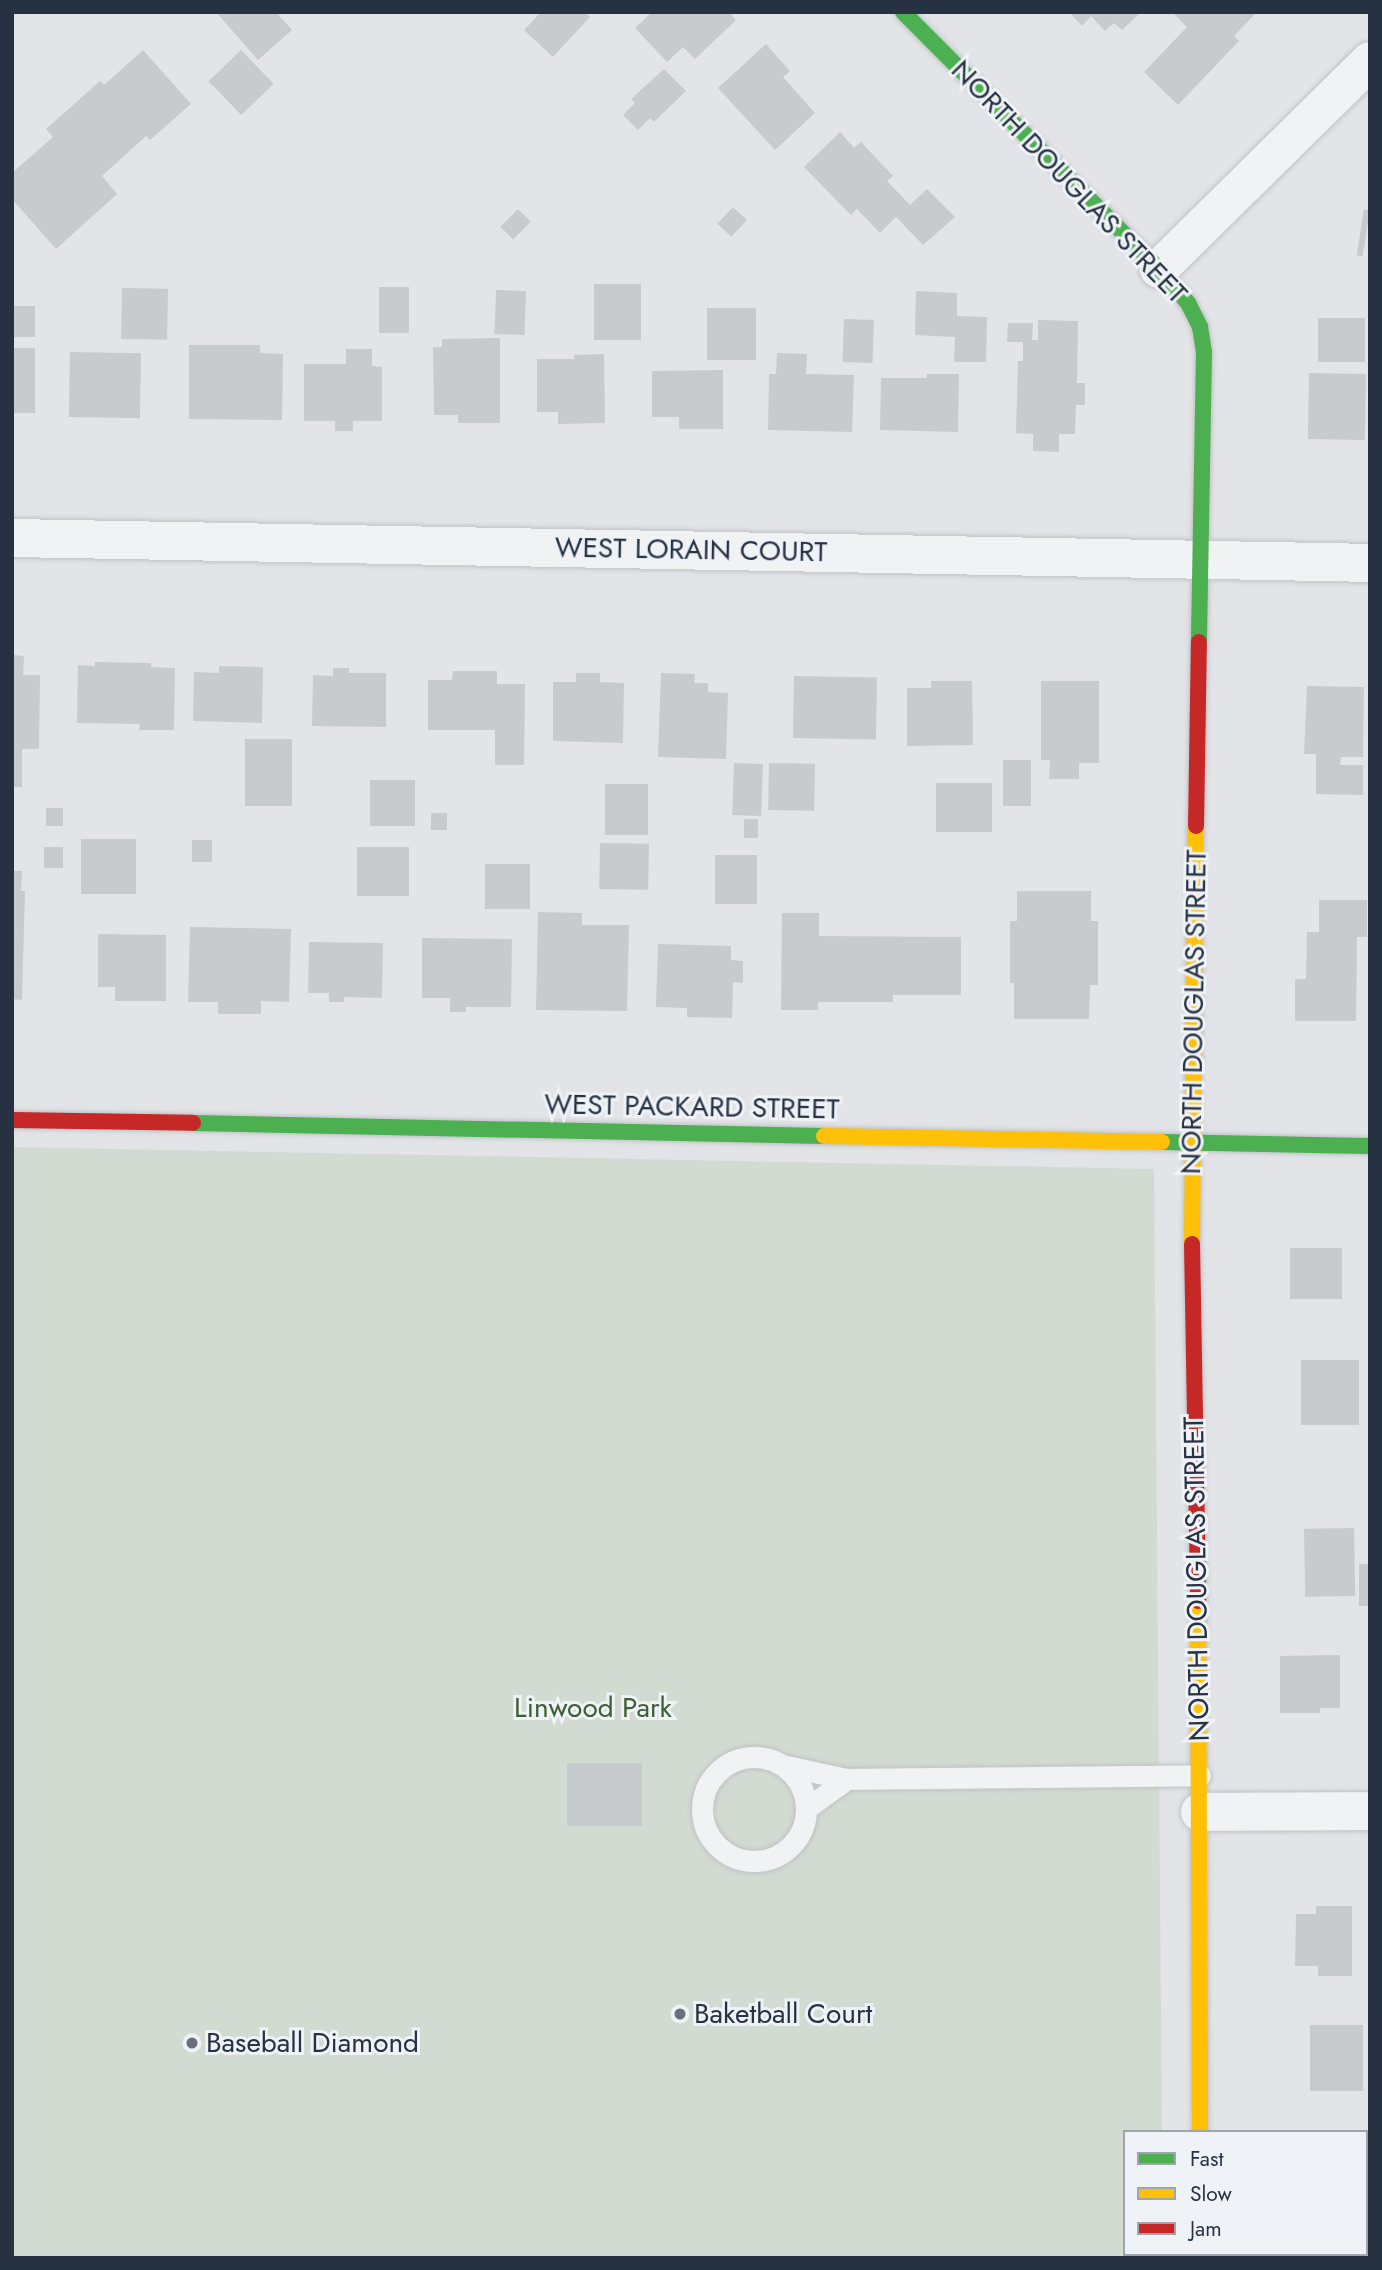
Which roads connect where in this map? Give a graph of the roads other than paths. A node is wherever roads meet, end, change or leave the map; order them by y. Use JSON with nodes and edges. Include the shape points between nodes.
{"nodes":[{"id":1,"x":903,"y":12,"type":"edge"},
{"id":2,"x":1370,"y":61,"type":"edge"},
{"id":3,"x":1159,"y":269,"type":"junction"},
{"id":4,"x":12,"y":538,"type":"edge"},
{"id":5,"x":1202,"y":560,"type":"junction"},
{"id":6,"x":1370,"y":563,"type":"edge"},
{"id":7,"x":12,"y":1120,"type":"edge"},
{"id":8,"x":1191,"y":1143,"type":"junction"},
{"id":9,"x":1370,"y":1146,"type":"edge"},
{"id":10,"x":782,"y":1765,"type":"junction"},
{"id":11,"x":847,"y":1779,"type":"junction"},
{"id":12,"x":1200,"y":1793,"type":"junction"},
{"id":13,"x":807,"y":1808,"type":"junction"},
{"id":14,"x":1370,"y":1811,"type":"edge"},
{"id":15,"x":1200,"y":2130,"type":"edge"}],
"edges":[{"from":1,"to":3,"type":"street","name":"NORTH DOUGLAS STREET"},
{"from":2,"to":3,"type":"street"},
{"from":3,"to":5,"type":"street","name":"NORTH DOUGLAS STREET","via":[[1188,303],[1202,339]]},
{"from":4,"to":5,"type":"street","name":"WEST LORAIN COURT"},
{"from":5,"to":6,"type":"street","name":"WEST LORAIN COURT"},
{"from":5,"to":8,"type":"street","name":"NORTH DOUGLAS STREET"},
{"from":7,"to":8,"type":"street","name":"WEST PACKARD STREET"},
{"from":8,"to":9,"type":"street","name":"WEST PACKARD STREET"},
{"from":8,"to":12,"type":"street","name":"NORTH DOUGLAS STREET"},
{"from":10,"to":11,"type":"lane"},
{"from":10,"to":13,"type":"lane","via":[[804,1791]]},
{"from":10,"to":13,"type":"lane","via":[[750,1757],[719,1770],[703,1800],[709,1833],[733,1856],[768,1859],[796,1840]]},
{"from":11,"to":12,"type":"lane"},
{"from":11,"to":13,"type":"lane"},
{"from":12,"to":14,"type":"street"},
{"from":12,"to":15,"type":"street","name":"NORTH DOUGLAS STREET"}]}
